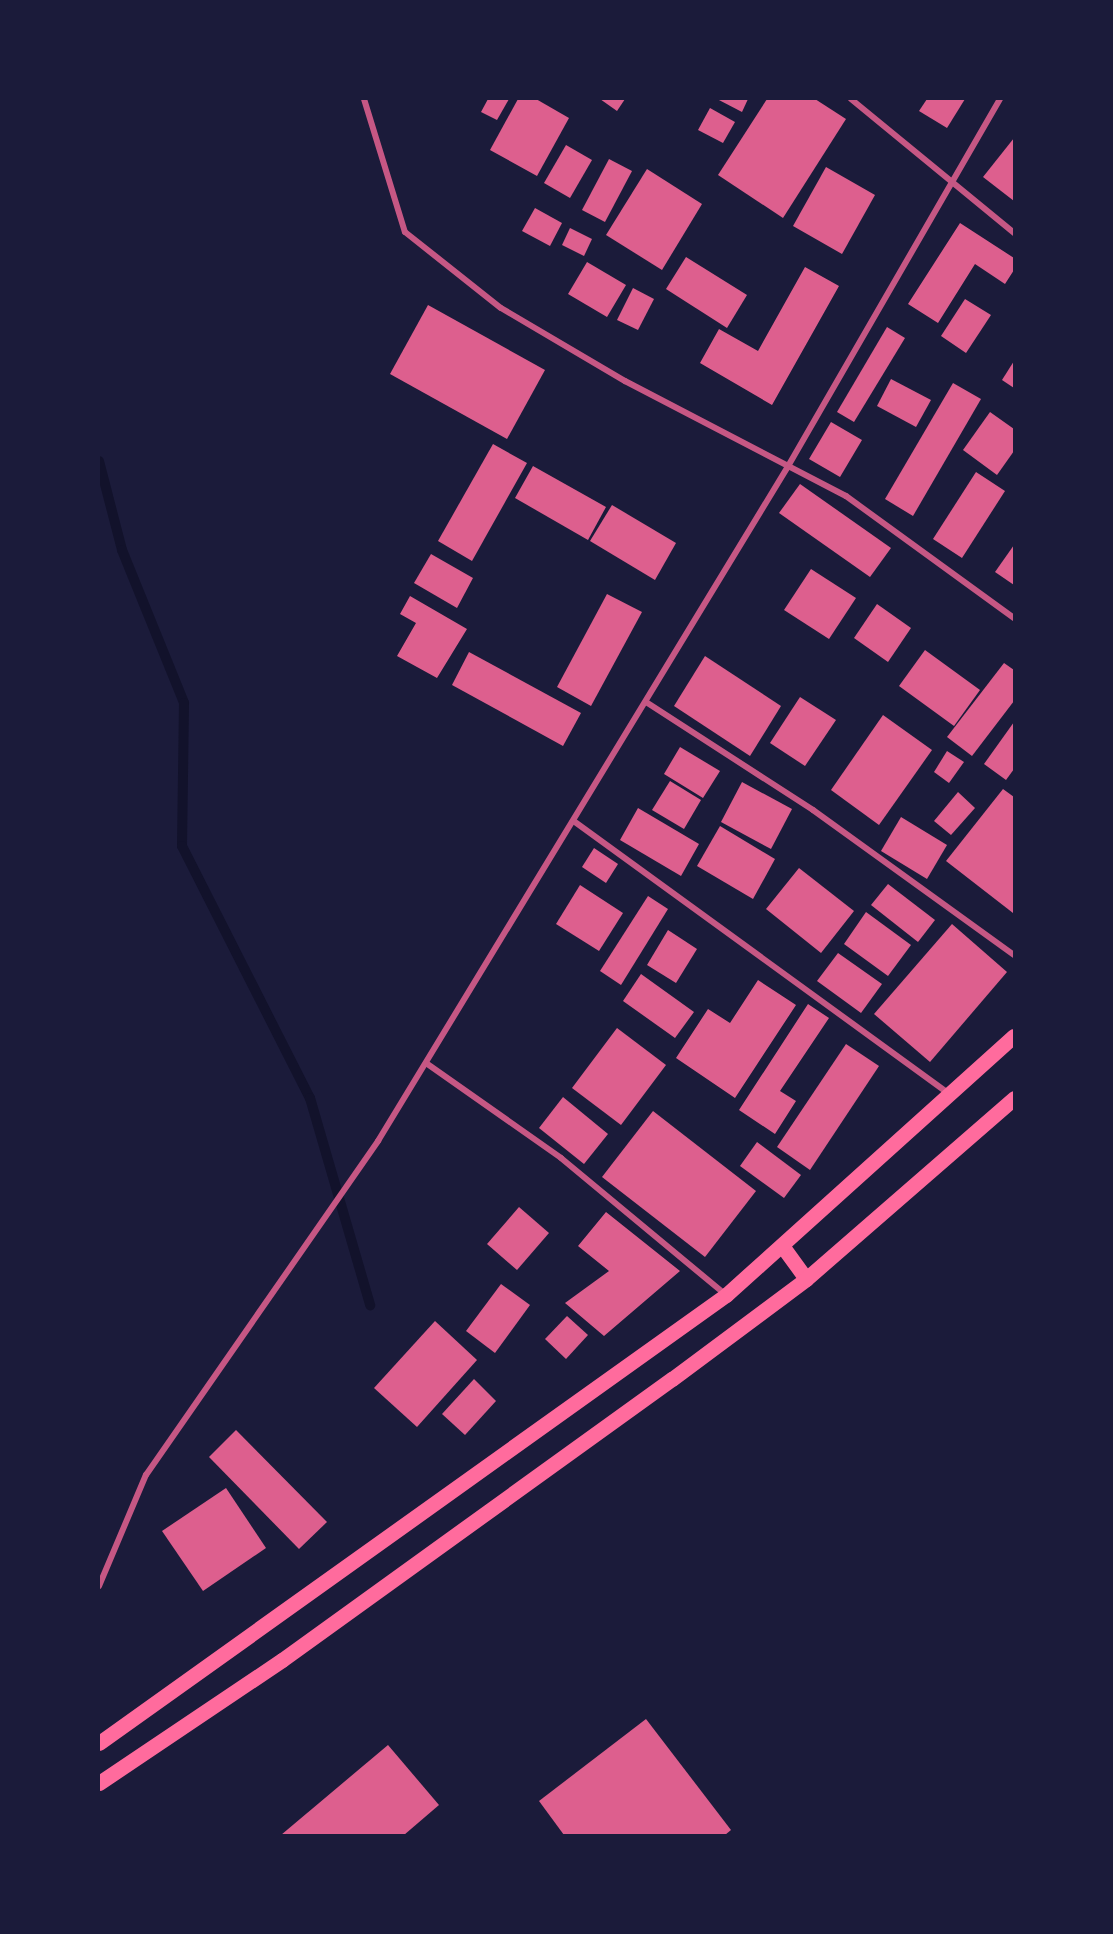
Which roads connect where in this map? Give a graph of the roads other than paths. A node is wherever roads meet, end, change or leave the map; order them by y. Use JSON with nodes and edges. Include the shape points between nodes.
{"nodes":[{"id":1,"x":364,"y":99,"type":"edge"},
{"id":2,"x":851,"y":99,"type":"edge"},
{"id":3,"x":1000,"y":99,"type":"edge"},
{"id":4,"x":950,"y":182,"type":"junction"},
{"id":5,"x":1014,"y":232,"type":"edge"},
{"id":6,"x":788,"y":468,"type":"junction"},
{"id":7,"x":1014,"y":618,"type":"edge"},
{"id":8,"x":646,"y":702,"type":"junction"},
{"id":9,"x":575,"y":822,"type":"junction"},
{"id":10,"x":1014,"y":955,"type":"edge"},
{"id":11,"x":1014,"y":1036,"type":"edge"},
{"id":12,"x":426,"y":1063,"type":"junction"},
{"id":13,"x":953,"y":1096,"type":"junction"},
{"id":14,"x":1014,"y":1098,"type":"edge"},
{"id":15,"x":783,"y":1246,"type":"junction"},
{"id":16,"x":806,"y":1279,"type":"junction"},
{"id":17,"x":726,"y":1294,"type":"junction"},
{"id":18,"x":99,"y":1586,"type":"edge"},
{"id":19,"x":99,"y":1743,"type":"edge"},
{"id":20,"x":99,"y":1783,"type":"edge"}],
"edges":[{"from":1,"to":6,"type":"street","via":[[405,232],[501,308]]},
{"from":2,"to":4,"type":"street"},
{"from":3,"to":4,"type":"street"},
{"from":4,"to":5,"type":"street"},
{"from":4,"to":6,"type":"street"},
{"from":6,"to":7,"type":"street","via":[[846,496]]},
{"from":6,"to":8,"type":"street"},
{"from":8,"to":9,"type":"street"},
{"from":8,"to":10,"type":"street","via":[[813,810]]},
{"from":9,"to":12,"type":"street"},
{"from":9,"to":13,"type":"street"},
{"from":11,"to":13,"type":"main road"},
{"from":12,"to":17,"type":"street","via":[[561,1158]]},
{"from":12,"to":18,"type":"street","via":[[146,1475]]},
{"from":13,"to":15,"type":"main road"},
{"from":14,"to":16,"type":"main road"},
{"from":15,"to":16,"type":"main road"},
{"from":15,"to":17,"type":"main road"},
{"from":16,"to":20,"type":"main road","via":[[291,1653]]},
{"from":17,"to":19,"type":"main road"}]}
